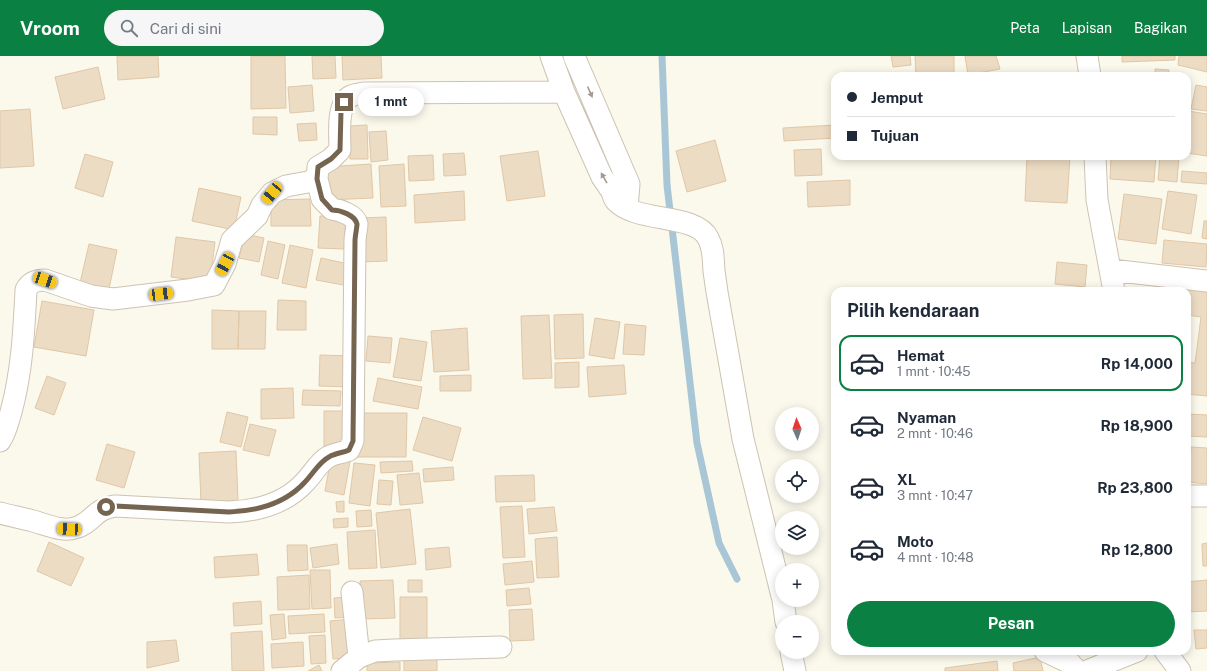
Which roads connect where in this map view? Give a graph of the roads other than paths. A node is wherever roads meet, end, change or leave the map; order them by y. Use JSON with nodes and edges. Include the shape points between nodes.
{"nodes":[{"id":1,"x":550,"y":56,"type":"edge"},
{"id":2,"x":574,"y":56,"type":"edge"},
{"id":3,"x":1087,"y":56,"type":"edge"},
{"id":4,"x":1089,"y":72,"type":"edge"},
{"id":5,"x":564,"y":92,"type":"junction"},
{"id":6,"x":1095,"y":160,"type":"edge"},
{"id":7,"x":317,"y":179,"type":"junction"},
{"id":8,"x":627,"y":208,"type":"junction"},
{"id":9,"x":1111,"y":270,"type":"junction"},
{"id":10,"x":1207,"y":281,"type":"edge"},
{"id":11,"x":1113,"y":287,"type":"edge"},
{"id":12,"x":0,"y":441,"type":"edge"},
{"id":13,"x":1191,"y":496,"type":"edge"},
{"id":14,"x":1207,"y":496,"type":"edge"},
{"id":15,"x":0,"y":513,"type":"edge"},
{"id":16,"x":775,"y":568,"type":"edge"},
{"id":17,"x":352,"y":592,"type":"dead end"},
{"id":18,"x":501,"y":647,"type":"dead end"},
{"id":19,"x":1053,"y":655,"type":"edge"},
{"id":20,"x":1127,"y":655,"type":"edge"},
{"id":21,"x":1168,"y":655,"type":"edge"},
{"id":22,"x":359,"y":657,"type":"junction"},
{"id":23,"x":792,"y":659,"type":"edge"},
{"id":24,"x":342,"y":671,"type":"edge"},
{"id":25,"x":795,"y":671,"type":"edge"},
{"id":26,"x":1077,"y":671,"type":"edge"},
{"id":27,"x":1087,"y":671,"type":"edge"},
{"id":28,"x":1180,"y":671,"type":"edge"}],
"edges":[{"from":1,"to":5,"type":"street"},
{"from":2,"to":8,"type":"street","one_way":true,"via":[[629,184]]},
{"from":3,"to":4,"type":"street"},
{"from":5,"to":7,"type":"street","via":[[364,93],[351,96],[344,102],[341,111],[340,150],[318,167]]},
{"from":8,"to":5,"type":"street","one_way":true,"via":[[616,201],[602,177]]},
{"from":6,"to":9,"type":"street","via":[[1097,200]]},
{"from":7,"to":12,"type":"street","via":[[286,186],[272,193],[257,216],[232,240],[225,264],[214,285],[113,299],[91,296],[45,280],[29,285],[26,290],[21,365],[14,399]]},
{"from":7,"to":15,"type":"street","via":[[322,199],[332,210],[341,210],[357,224],[353,441],[349,450],[328,457],[297,491],[282,500],[247,511],[115,506],[99,510],[79,527],[69,529],[57,529]]},
{"from":8,"to":16,"type":"street","via":[[640,214],[691,225],[708,236],[713,250],[717,292],[743,439]]},
{"from":9,"to":10,"type":"street"},
{"from":9,"to":11,"type":"street"},
{"from":13,"to":14,"type":"street"},
{"from":17,"to":22,"type":"street"},
{"from":18,"to":22,"type":"street","via":[[394,650]]},
{"from":19,"to":26,"type":"street","via":[[1070,663]]},
{"from":20,"to":27,"type":"street"},
{"from":21,"to":28,"type":"street"},
{"from":22,"to":24,"type":"street"},
{"from":23,"to":25,"type":"street"}]}
